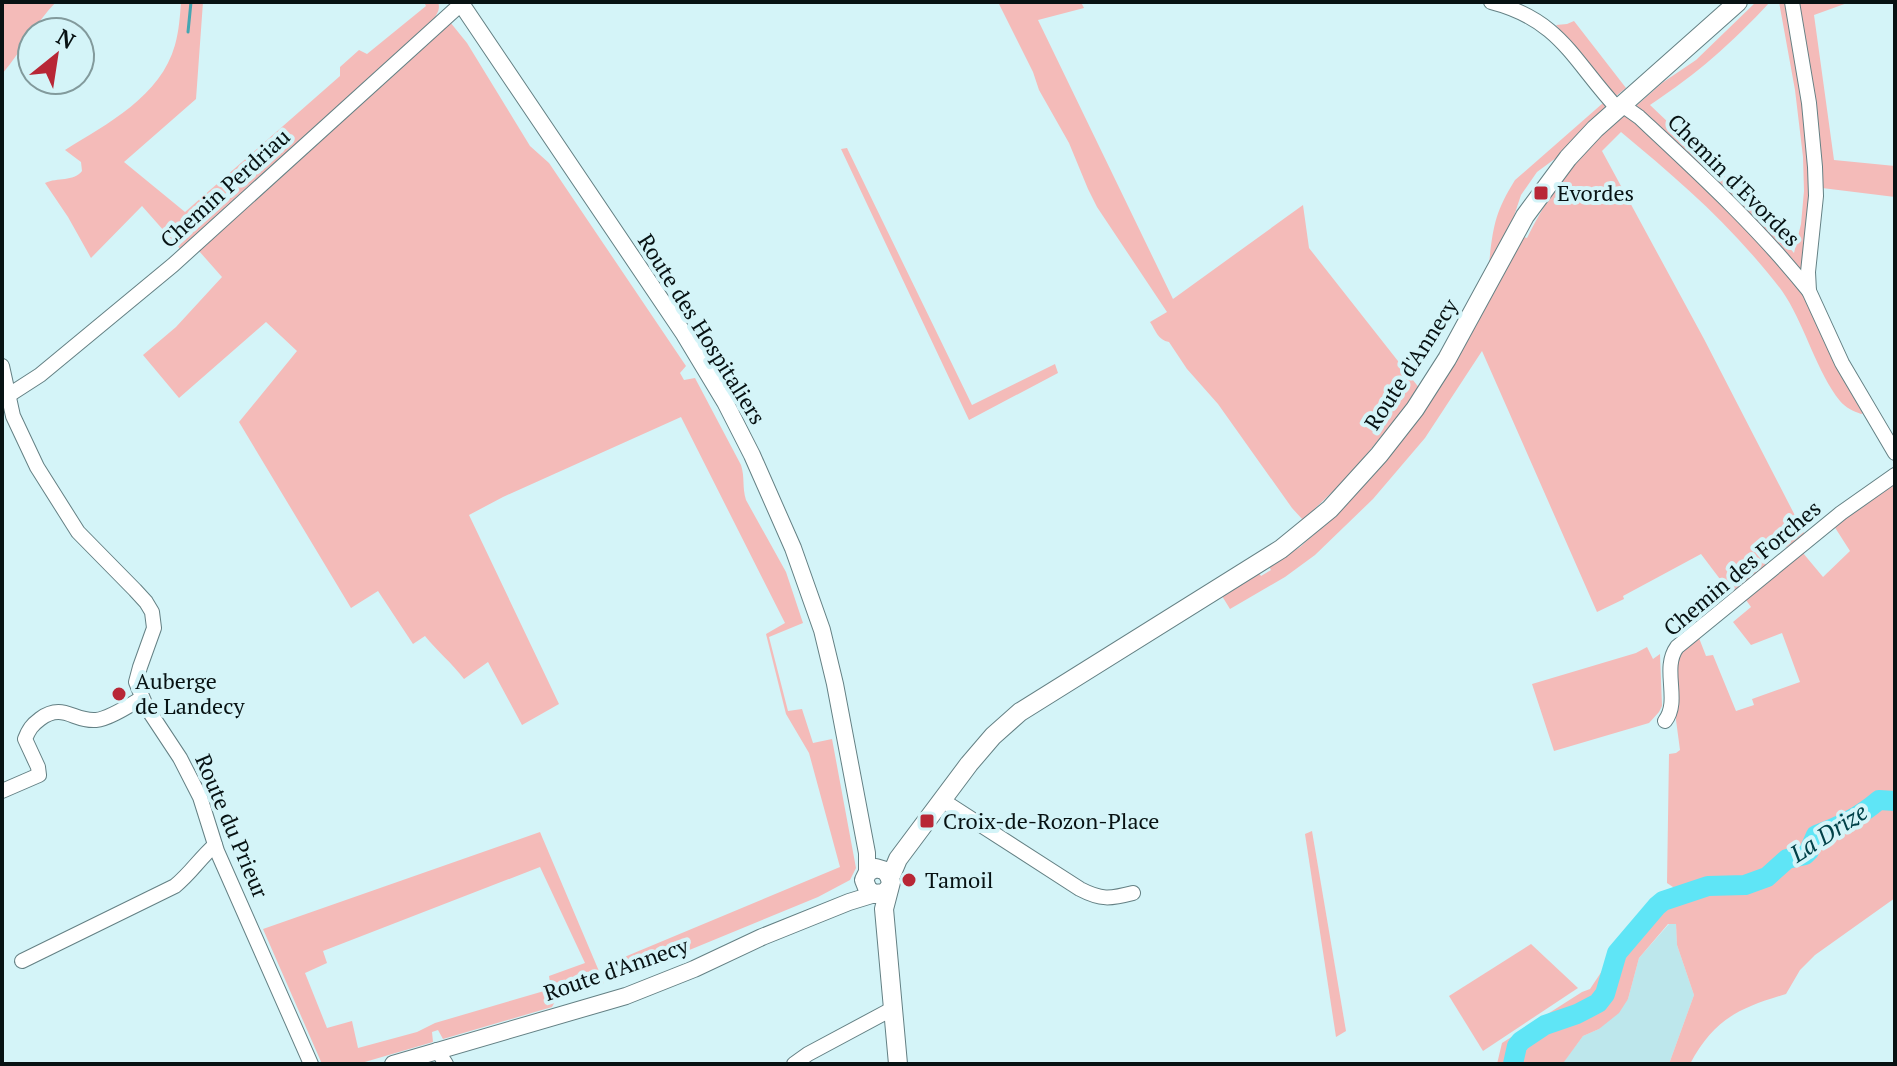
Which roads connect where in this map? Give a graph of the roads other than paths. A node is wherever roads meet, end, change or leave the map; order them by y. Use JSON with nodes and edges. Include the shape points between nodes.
{"nodes":[{"id":1,"x":1491,"y":2,"type":"edge"},
{"id":2,"x":1738,"y":2,"type":"edge"},
{"id":3,"x":1792,"y":2,"type":"edge"},
{"id":4,"x":461,"y":3,"type":"edge"},
{"id":5,"x":1620,"y":107,"type":"junction"},
{"id":6,"x":1809,"y":291,"type":"junction"},
{"id":7,"x":2,"y":366,"type":"edge"},
{"id":8,"x":9,"y":395,"type":"junction"},
{"id":9,"x":1895,"y":453,"type":"edge"},
{"id":10,"x":1895,"y":475,"type":"edge"},
{"id":11,"x":142,"y":698,"type":"junction"},
{"id":12,"x":1665,"y":721,"type":"dead end"},
{"id":13,"x":2,"y":791,"type":"edge"},
{"id":14,"x":942,"y":800,"type":"junction"},
{"id":15,"x":215,"y":845,"type":"junction"},
{"id":16,"x":879,"y":879,"type":"junction"},
{"id":17,"x":1133,"y":893,"type":"dead end"},
{"id":18,"x":22,"y":961,"type":"dead end"},
{"id":19,"x":892,"y":1009,"type":"junction"},
{"id":20,"x":442,"y":1057,"type":"edge"},
{"id":21,"x":311,"y":1064,"type":"edge"},
{"id":22,"x":393,"y":1064,"type":"edge"},
{"id":23,"x":794,"y":1064,"type":"edge"},
{"id":24,"x":898,"y":1064,"type":"edge"}],
"edges":[{"from":1,"to":5,"type":"street","name":"Chemin d'Evordes","via":[[1551,29]]},
{"from":2,"to":5,"type":"main road","name":"Route d'Annecy"},
{"from":3,"to":6,"type":"street","name":"Chemin d'Evordes","via":[[1815,167]]},
{"from":4,"to":8,"type":"street","name":"Chemin Perdriau","via":[[173,265]]},
{"from":4,"to":16,"type":"street","name":"Route des Hospitaliers","via":[[690,344],[752,455],[822,630]]},
{"from":5,"to":6,"type":"street","name":"Chemin d'Evordes","via":[[1639,117],[1732,204]]},
{"from":5,"to":14,"type":"main road","name":"Route d'Annecy","via":[[1545,186],[1415,409],[1330,509],[1270,556],[1020,712],[980,751]]},
{"from":6,"to":9,"type":"street","name":"Chemin d'Evordes","via":[[1842,363]]},
{"from":7,"to":8,"type":"street"},
{"from":8,"to":11,"type":"street","via":[[20,435],[71,521],[152,612],[154,628],[136,682]]},
{"from":10,"to":12,"type":"street","name":"Chemin des Forches","via":[[1677,647],[1671,664],[1671,710]]},
{"from":11,"to":13,"type":"street","via":[[99,720],[56,711],[45,716],[30,727],[25,739],[39,775]]},
{"from":11,"to":15,"type":"street","name":"Route du Prieur","via":[[187,770]]},
{"from":14,"to":16,"type":"main road","name":"Route d'Annecy"},
{"from":14,"to":17,"type":"street","via":[[1080,889],[1100,898]]},
{"from":15,"to":18,"type":"street","via":[[175,886]]},
{"from":15,"to":21,"type":"street","name":"Route du Prieur"},
{"from":16,"to":19,"type":"main road"},
{"from":16,"to":20,"type":"street","name":"Route d'Annecy","via":[[849,902],[694,969]]},
{"from":19,"to":23,"type":"street"},
{"from":19,"to":24,"type":"main road"},
{"from":20,"to":22,"type":"street","name":"Route d'Annecy"}]}
